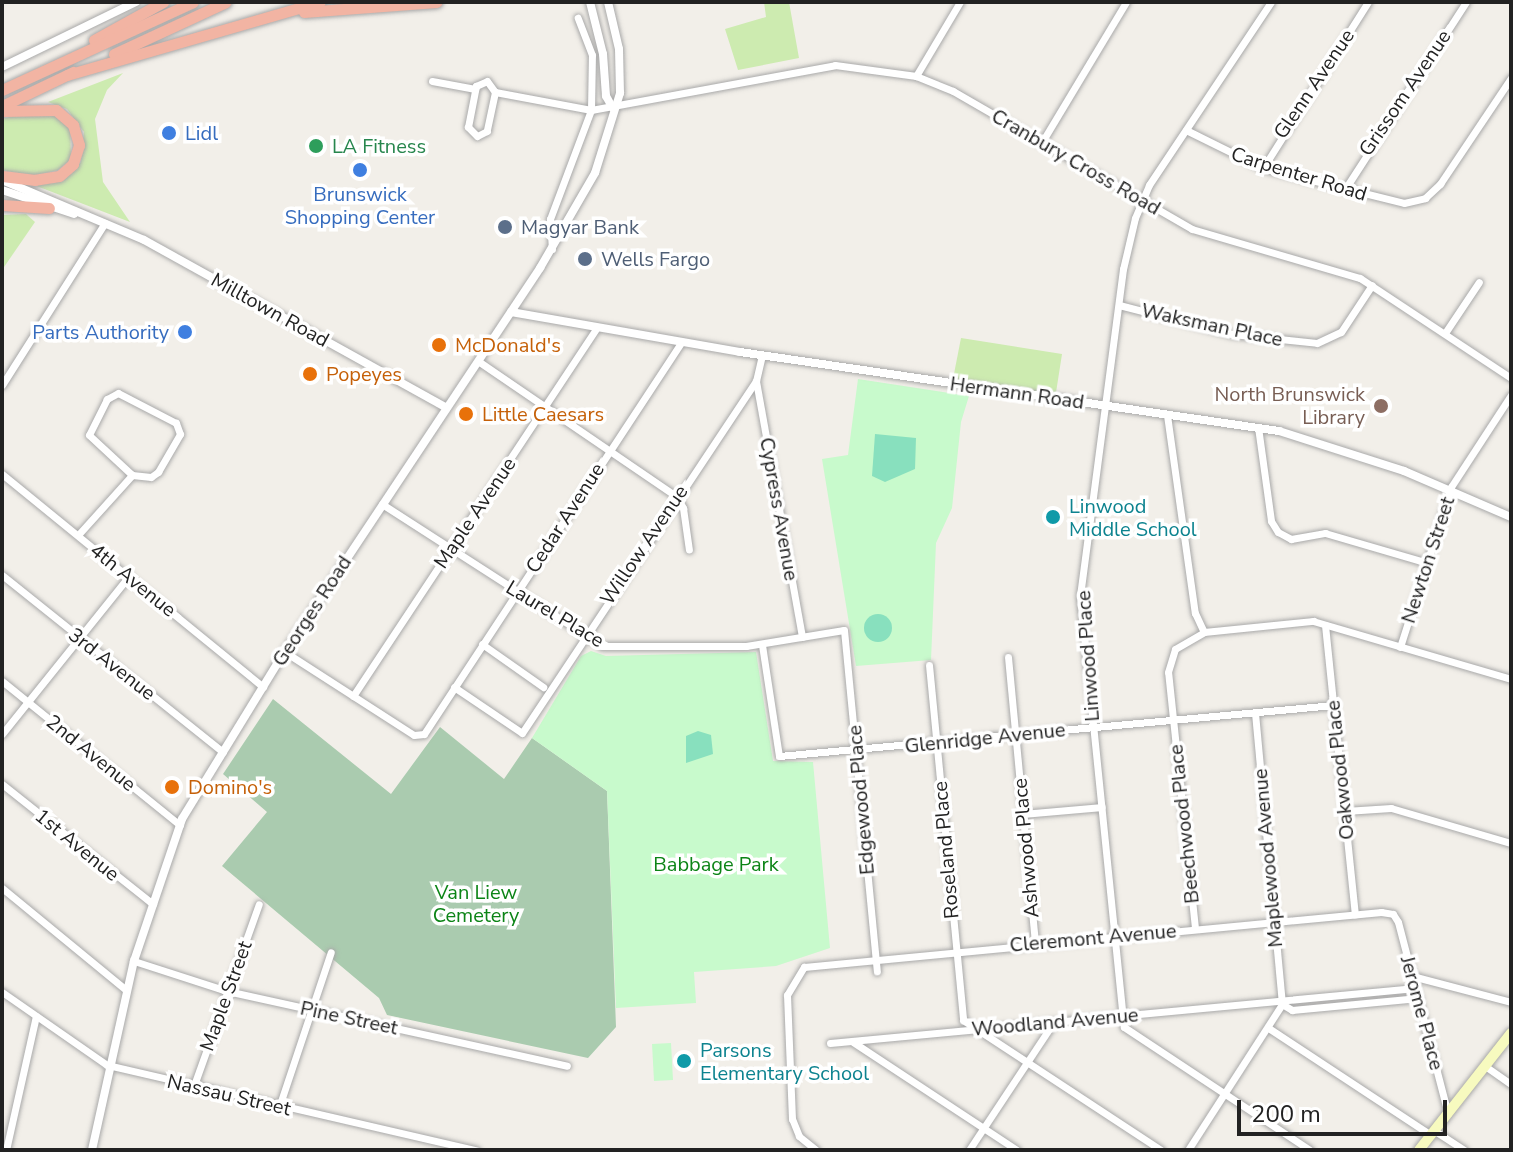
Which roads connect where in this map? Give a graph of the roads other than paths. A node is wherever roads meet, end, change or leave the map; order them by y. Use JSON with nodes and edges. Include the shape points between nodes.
{"nodes":[{"id":1,"x":136,"y":2,"type":"edge"},
{"id":2,"x":163,"y":2,"type":"edge"},
{"id":3,"x":193,"y":2,"type":"edge"},
{"id":4,"x":226,"y":2,"type":"edge"},
{"id":5,"x":320,"y":2,"type":"edge"},
{"id":6,"x":437,"y":2,"type":"edge"},
{"id":7,"x":590,"y":2,"type":"edge"},
{"id":8,"x":608,"y":2,"type":"edge"},
{"id":9,"x":960,"y":2,"type":"edge"},
{"id":10,"x":1126,"y":2,"type":"edge"},
{"id":11,"x":1271,"y":2,"type":"edge"},
{"id":12,"x":1368,"y":2,"type":"edge"},
{"id":13,"x":1466,"y":2,"type":"edge"},
{"id":14,"x":264,"y":17,"type":"junction"},
{"id":15,"x":578,"y":18,"type":"dead end"},
{"id":16,"x":2,"y":67,"type":"edge"},
{"id":17,"x":67,"y":75,"type":"junction"},
{"id":18,"x":916,"y":76,"type":"junction"},
{"id":19,"x":1511,"y":78,"type":"edge"},
{"id":20,"x":24,"y":80,"type":"junction"},
{"id":21,"x":432,"y":81,"type":"dead end"},
{"id":22,"x":475,"y":89,"type":"junction"},
{"id":23,"x":2,"y":90,"type":"edge"},
{"id":24,"x":495,"y":92,"type":"junction"},
{"id":25,"x":612,"y":107,"type":"junction"},
{"id":26,"x":2,"y":109,"type":"edge"},
{"id":27,"x":591,"y":110,"type":"junction"},
{"id":28,"x":1186,"y":130,"type":"junction"},
{"id":29,"x":1042,"y":142,"type":"junction"},
{"id":30,"x":1263,"y":168,"type":"junction"},
{"id":31,"x":2,"y":178,"type":"edge"},
{"id":32,"x":1347,"y":186,"type":"junction"},
{"id":33,"x":2,"y":190,"type":"edge"},
{"id":34,"x":1142,"y":200,"type":"junction"},
{"id":35,"x":2,"y":205,"type":"edge"},
{"id":36,"x":49,"y":208,"type":"junction"},
{"id":37,"x":91,"y":218,"type":"junction"},
{"id":38,"x":105,"y":223,"type":"junction"},
{"id":39,"x":552,"y":249,"type":"junction"},
{"id":40,"x":1479,"y":282,"type":"dead end"},
{"id":41,"x":1372,"y":285,"type":"junction"},
{"id":42,"x":1119,"y":305,"type":"junction"},
{"id":43,"x":511,"y":312,"type":"junction"},
{"id":44,"x":596,"y":329,"type":"junction"},
{"id":45,"x":1445,"y":333,"type":"junction"},
{"id":46,"x":681,"y":343,"type":"junction"},
{"id":47,"x":762,"y":356,"type":"junction"},
{"id":48,"x":478,"y":361,"type":"junction"},
{"id":49,"x":1511,"y":378,"type":"edge"},
{"id":50,"x":756,"y":381,"type":"junction"},
{"id":51,"x":2,"y":385,"type":"edge"},
{"id":52,"x":1511,"y":395,"type":"edge"},
{"id":53,"x":1103,"y":406,"type":"junction"},
{"id":54,"x":447,"y":408,"type":"junction"},
{"id":55,"x":544,"y":408,"type":"junction"},
{"id":56,"x":1167,"y":415,"type":"junction"},
{"id":57,"x":1258,"y":427,"type":"junction"},
{"id":58,"x":608,"y":453,"type":"junction"},
{"id":59,"x":2,"y":474,"type":"edge"},
{"id":60,"x":132,"y":475,"type":"junction"},
{"id":61,"x":1449,"y":493,"type":"junction"},
{"id":62,"x":677,"y":497,"type":"junction"},
{"id":63,"x":382,"y":504,"type":"junction"},
{"id":64,"x":1511,"y":517,"type":"edge"},
{"id":65,"x":78,"y":535,"type":"junction"},
{"id":66,"x":451,"y":549,"type":"junction"},
{"id":67,"x":689,"y":550,"type":"dead end"},
{"id":68,"x":1425,"y":562,"type":"junction"},
{"id":69,"x":2,"y":575,"type":"edge"},
{"id":70,"x":129,"y":576,"type":"junction"},
{"id":71,"x":517,"y":592,"type":"junction"},
{"id":72,"x":1325,"y":625,"type":"junction"},
{"id":73,"x":844,"y":630,"type":"joint"},
{"id":74,"x":1204,"y":632,"type":"junction"},
{"id":75,"x":584,"y":636,"type":"junction"},
{"id":76,"x":802,"y":637,"type":"junction"},
{"id":77,"x":79,"y":638,"type":"junction"},
{"id":78,"x":482,"y":644,"type":"junction"},
{"id":79,"x":762,"y":645,"type":"junction"},
{"id":80,"x":1400,"y":647,"type":"junction"},
{"id":81,"x":285,"y":652,"type":"junction"},
{"id":82,"x":1008,"y":657,"type":"dead end"},
{"id":83,"x":929,"y":665,"type":"dead end"},
{"id":84,"x":1511,"y":679,"type":"edge"},
{"id":85,"x":2,"y":681,"type":"edge"},
{"id":86,"x":263,"y":687,"type":"junction"},
{"id":87,"x":454,"y":687,"type":"junction"},
{"id":88,"x":543,"y":687,"type":"dead end"},
{"id":89,"x":353,"y":696,"type":"junction"},
{"id":90,"x":29,"y":703,"type":"junction"},
{"id":91,"x":1334,"y":705,"type":"junction"},
{"id":92,"x":1255,"y":712,"type":"junction"},
{"id":93,"x":1173,"y":719,"type":"junction"},
{"id":94,"x":1094,"y":726,"type":"junction"},
{"id":95,"x":2,"y":734,"type":"edge"},
{"id":96,"x":1016,"y":736,"type":"junction"},
{"id":97,"x":936,"y":744,"type":"junction"},
{"id":98,"x":856,"y":751,"type":"junction"},
{"id":99,"x":223,"y":752,"type":"junction"},
{"id":100,"x":2,"y":784,"type":"edge"},
{"id":101,"x":1102,"y":807,"type":"junction"},
{"id":102,"x":1345,"y":811,"type":"junction"},
{"id":103,"x":1023,"y":814,"type":"junction"},
{"id":104,"x":180,"y":825,"type":"junction"},
{"id":105,"x":1511,"y":843,"type":"edge"},
{"id":106,"x":2,"y":888,"type":"edge"},
{"id":107,"x":153,"y":904,"type":"junction"},
{"id":108,"x":259,"y":904,"type":"dead end"},
{"id":109,"x":1355,"y":914,"type":"junction"},
{"id":110,"x":1393,"y":914,"type":"joint"},
{"id":111,"x":1274,"y":921,"type":"junction"},
{"id":112,"x":1195,"y":928,"type":"junction"},
{"id":113,"x":1115,"y":935,"type":"junction"},
{"id":114,"x":1035,"y":943,"type":"junction"},
{"id":115,"x":954,"y":951,"type":"junction"},
{"id":116,"x":331,"y":952,"type":"dead end"},
{"id":117,"x":876,"y":959,"type":"junction"},
{"id":118,"x":134,"y":961,"type":"junction"},
{"id":119,"x":877,"y":971,"type":"dead end"},
{"id":120,"x":1412,"y":976,"type":"junction"},
{"id":121,"x":1415,"y":988,"type":"junction"},
{"id":122,"x":126,"y":990,"type":"junction"},
{"id":123,"x":227,"y":991,"type":"junction"},
{"id":124,"x":2,"y":992,"type":"edge"},
{"id":125,"x":1418,"y":998,"type":"junction"},
{"id":126,"x":1511,"y":1002,"type":"edge"},
{"id":127,"x":1282,"y":1004,"type":"junction"},
{"id":128,"x":313,"y":1010,"type":"junction"},
{"id":129,"x":36,"y":1016,"type":"junction"},
{"id":130,"x":1123,"y":1016,"type":"junction"},
{"id":131,"x":1053,"y":1023,"type":"junction"},
{"id":132,"x":975,"y":1029,"type":"junction"},
{"id":133,"x":1270,"y":1029,"type":"junction"},
{"id":134,"x":1511,"y":1033,"type":"edge"},
{"id":135,"x":853,"y":1042,"type":"junction"},
{"id":136,"x":830,"y":1043,"type":"dead end"},
{"id":137,"x":1028,"y":1061,"type":"junction"},
{"id":138,"x":107,"y":1065,"type":"junction"},
{"id":139,"x":567,"y":1066,"type":"dead end"},
{"id":140,"x":1485,"y":1066,"type":"junction"},
{"id":141,"x":1511,"y":1084,"type":"edge"},
{"id":142,"x":193,"y":1088,"type":"junction"},
{"id":143,"x":1225,"y":1095,"type":"junction"},
{"id":144,"x":279,"y":1107,"type":"junction"},
{"id":145,"x":1448,"y":1114,"type":"junction"},
{"id":146,"x":984,"y":1128,"type":"junction"},
{"id":147,"x":1433,"y":1133,"type":"junction"},
{"id":148,"x":6,"y":1150,"type":"edge"},
{"id":149,"x":92,"y":1150,"type":"edge"},
{"id":150,"x":476,"y":1150,"type":"edge"},
{"id":151,"x":816,"y":1150,"type":"edge"},
{"id":152,"x":969,"y":1150,"type":"edge"},
{"id":153,"x":1017,"y":1150,"type":"edge"},
{"id":154,"x":1161,"y":1150,"type":"edge"},
{"id":155,"x":1188,"y":1150,"type":"edge"},
{"id":156,"x":1310,"y":1150,"type":"edge"},
{"id":157,"x":1419,"y":1150,"type":"edge"},
{"id":158,"x":1464,"y":1150,"type":"edge"}],
"edges":[{"from":1,"to":16,"type":"street"},
{"from":2,"to":20,"type":"highway"},
{"from":3,"to":20,"type":"highway"},
{"from":4,"to":17,"type":"highway"},
{"from":5,"to":14,"type":"highway"},
{"from":6,"to":14,"type":"highway"},
{"from":7,"to":25,"type":"street","name":"Georges Road"},
{"from":8,"to":25,"type":"street","name":"Georges Road","via":[[621,67],[620,93]]},
{"from":9,"to":18,"type":"street"},
{"from":10,"to":29,"type":"street"},
{"from":11,"to":28,"type":"street","name":"Linwood Place"},
{"from":12,"to":30,"type":"street","name":"Glenn Avenue"},
{"from":13,"to":32,"type":"street","name":"Grissom Avenue"},
{"from":14,"to":17,"type":"highway"},
{"from":15,"to":27,"type":"street","via":[[592,55]]},
{"from":17,"to":26,"type":"highway"},
{"from":18,"to":25,"type":"street","name":"Cranbury Cross Road","via":[[835,65],[781,71]]},
{"from":18,"to":29,"type":"street","name":"Cranbury Cross Road"},
{"from":19,"to":32,"type":"street","name":"Carpenter Road","via":[[1440,184],[1416,201],[1392,203]]},
{"from":20,"to":23,"type":"highway"},
{"from":21,"to":22,"type":"street"},
{"from":22,"to":24,"type":"street","name":"Cranbury Cross Road","via":[[487,81]]},
{"from":22,"to":24,"type":"street","via":[[468,127],[477,136],[487,131]]},
{"from":24,"to":27,"type":"street","name":"Cranbury Cross Road"},
{"from":25,"to":27,"type":"street","name":"Cranbury Cross Road"},
{"from":25,"to":39,"type":"street","name":"Georges Road","via":[[595,173]]},
{"from":26,"to":31,"type":"highway","via":[[56,110],[73,125],[79,145],[73,164],[59,176]]},
{"from":27,"to":39,"type":"street","via":[[550,219]]},
{"from":28,"to":30,"type":"street","name":"Carpenter Road"},
{"from":28,"to":34,"type":"street","name":"Linwood Place"},
{"from":29,"to":34,"type":"street","name":"Cranbury Cross Road"},
{"from":30,"to":32,"type":"street","name":"Carpenter Road"},
{"from":31,"to":37,"type":"street","name":"Milltown Road"},
{"from":33,"to":36,"type":"street","name":"Milltown Road"},
{"from":34,"to":41,"type":"street","name":"Cranbury Cross Road","via":[[1231,245],[1310,262]]},
{"from":34,"to":42,"type":"street","name":"Linwood Place","via":[[1128,243]]},
{"from":35,"to":36,"type":"highway"},
{"from":36,"to":37,"type":"street","name":"Milltown Road"},
{"from":37,"to":38,"type":"street","name":"Milltown Road"},
{"from":38,"to":51,"type":"street"},
{"from":38,"to":54,"type":"street","name":"Milltown Road"},
{"from":39,"to":43,"type":"street","name":"Georges Road"},
{"from":40,"to":45,"type":"street"},
{"from":41,"to":42,"type":"street","name":"Waksman Place","via":[[1341,332],[1317,343],[1232,334]]},
{"from":41,"to":45,"type":"street","name":"Cranbury Cross Road"},
{"from":42,"to":53,"type":"street","name":"Linwood Place"},
{"from":43,"to":44,"type":"street","name":"Hermann Road"},
{"from":43,"to":48,"type":"street","name":"Georges Road"},
{"from":44,"to":46,"type":"street","name":"Hermann Road"},
{"from":44,"to":55,"type":"street","name":"Maple Avenue"},
{"from":45,"to":49,"type":"street","name":"Cranbury Cross Road"},
{"from":46,"to":47,"type":"street","name":"Hermann Road"},
{"from":46,"to":58,"type":"street","name":"Cedar Avenue"},
{"from":47,"to":50,"type":"street","name":"Willow Avenue"},
{"from":47,"to":53,"type":"street","name":"Hermann Road"},
{"from":48,"to":54,"type":"street","name":"Georges Road"},
{"from":48,"to":55,"type":"street"},
{"from":50,"to":62,"type":"street","name":"Willow Avenue"},
{"from":50,"to":76,"type":"street","name":"Cypress Avenue"},
{"from":52,"to":61,"type":"street","name":"Newton Street"},
{"from":53,"to":56,"type":"street","name":"Hermann Road"},
{"from":53,"to":94,"type":"street","name":"Linwood Place","via":[[1080,596]]},
{"from":54,"to":63,"type":"street","name":"Georges Road"},
{"from":55,"to":58,"type":"street"},
{"from":55,"to":66,"type":"street","name":"Maple Avenue"},
{"from":56,"to":57,"type":"street","name":"Hermann Road"},
{"from":56,"to":74,"type":"street","via":[[1195,613]]},
{"from":57,"to":61,"type":"street","name":"Hermann Road","via":[[1397,468]]},
{"from":57,"to":68,"type":"street","via":[[1271,521],[1278,532],[1291,539],[1325,533]]},
{"from":58,"to":62,"type":"street"},
{"from":58,"to":71,"type":"street","name":"Cedar Avenue"},
{"from":59,"to":65,"type":"street","name":"4th Avenue"},
{"from":60,"to":60,"type":"street","via":[[89,435],[107,399],[118,393],[181,430],[158,472],[151,477]]},
{"from":60,"to":65,"type":"street"},
{"from":61,"to":64,"type":"street","name":"Hermann Road"},
{"from":61,"to":68,"type":"street","name":"Newton Street"},
{"from":62,"to":67,"type":"street"},
{"from":62,"to":75,"type":"street","name":"Willow Avenue"},
{"from":63,"to":66,"type":"street","name":"Laurel Place"},
{"from":63,"to":81,"type":"street","name":"Georges Road"},
{"from":65,"to":70,"type":"street","name":"4th Avenue"},
{"from":66,"to":71,"type":"street","name":"Laurel Place"},
{"from":66,"to":89,"type":"street","name":"Maple Avenue"},
{"from":68,"to":80,"type":"street","name":"Newton Street"},
{"from":69,"to":77,"type":"street","name":"3rd Avenue"},
{"from":70,"to":77,"type":"street"},
{"from":70,"to":86,"type":"street","name":"4th Avenue"},
{"from":71,"to":75,"type":"street","name":"Laurel Place"},
{"from":71,"to":78,"type":"street","name":"Cedar Avenue"},
{"from":72,"to":74,"type":"street","via":[[1279,622]]},
{"from":72,"to":80,"type":"street"},
{"from":72,"to":91,"type":"street","name":"Oakwood Place"},
{"from":73,"to":76,"type":"street","name":"Laurel Place"},
{"from":73,"to":98,"type":"street","name":"Edgewood Place"},
{"from":74,"to":93,"type":"street","name":"Beechwood Place","via":[[1186,640],[1169,659]]},
{"from":75,"to":79,"type":"street","name":"Laurel Place","via":[[616,650]]},
{"from":75,"to":87,"type":"street","name":"Willow Avenue","via":[[522,733]]},
{"from":76,"to":79,"type":"street","name":"Laurel Place"},
{"from":77,"to":90,"type":"street"},
{"from":77,"to":99,"type":"street","name":"3rd Avenue"},
{"from":78,"to":87,"type":"street","name":"Cedar Avenue"},
{"from":78,"to":88,"type":"street"},
{"from":79,"to":98,"type":"street","name":"Glenridge Avenue","via":[[779,756]]},
{"from":80,"to":84,"type":"street"},
{"from":81,"to":86,"type":"street","name":"Georges Road"},
{"from":81,"to":89,"type":"street"},
{"from":82,"to":96,"type":"street","name":"Ashwood Place"},
{"from":83,"to":97,"type":"street","name":"Roseland Place"},
{"from":85,"to":90,"type":"street","name":"2nd Avenue"},
{"from":86,"to":99,"type":"street","name":"Georges Road"},
{"from":87,"to":89,"type":"street","name":"Cedar Avenue","via":[[424,734],[414,735]]},
{"from":90,"to":95,"type":"street"},
{"from":90,"to":104,"type":"street","name":"2nd Avenue"},
{"from":91,"to":92,"type":"street","name":"Glenridge Avenue"},
{"from":91,"to":102,"type":"street","name":"Oakwood Place"},
{"from":92,"to":93,"type":"street","name":"Glenridge Avenue"},
{"from":92,"to":111,"type":"street","name":"Maplewood Avenue"},
{"from":93,"to":94,"type":"street","name":"Glenridge Avenue"},
{"from":93,"to":112,"type":"street","name":"Beechwood Place"},
{"from":94,"to":96,"type":"street","name":"Glenridge Avenue"},
{"from":94,"to":101,"type":"street","name":"Linwood Place"},
{"from":96,"to":97,"type":"street","name":"Glenridge Avenue"},
{"from":96,"to":103,"type":"street","name":"Ashwood Place"},
{"from":97,"to":98,"type":"street","name":"Glenridge Avenue"},
{"from":97,"to":115,"type":"street","name":"Roseland Place"},
{"from":98,"to":117,"type":"street","name":"Edgewood Place"},
{"from":99,"to":104,"type":"street","name":"Georges Road"},
{"from":100,"to":107,"type":"street","name":"1st Avenue"},
{"from":101,"to":103,"type":"street"},
{"from":101,"to":113,"type":"street","name":"Linwood Place"},
{"from":102,"to":105,"type":"street","via":[[1391,808]]},
{"from":102,"to":109,"type":"street","name":"Oakwood Place"},
{"from":103,"to":114,"type":"street","name":"Ashwood Place"},
{"from":104,"to":107,"type":"street","name":"Georges Road"},
{"from":106,"to":122,"type":"street"},
{"from":107,"to":118,"type":"street","name":"Georges Road"},
{"from":108,"to":123,"type":"street","name":"Maple Street"},
{"from":109,"to":110,"type":"street","name":"Cleremont Avenue"},
{"from":109,"to":111,"type":"street","name":"Cleremont Avenue"},
{"from":110,"to":120,"type":"street","name":"Jerome Place"},
{"from":111,"to":112,"type":"street","name":"Cleremont Avenue"},
{"from":111,"to":127,"type":"street","name":"Maplewood Avenue"},
{"from":112,"to":113,"type":"street","name":"Cleremont Avenue"},
{"from":113,"to":114,"type":"street","name":"Cleremont Avenue"},
{"from":113,"to":130,"type":"street","name":"Linwood Place"},
{"from":114,"to":115,"type":"street","name":"Cleremont Avenue"},
{"from":115,"to":117,"type":"street","name":"Cleremont Avenue"},
{"from":115,"to":132,"type":"street","name":"Roseland Place","via":[[963,1020]]},
{"from":116,"to":128,"type":"street"},
{"from":117,"to":119,"type":"street","name":"Edgewood Place"},
{"from":117,"to":151,"type":"street","name":"Cleremont Avenue","via":[[810,965],[795,974],[787,995],[792,1119],[799,1136]]},
{"from":118,"to":122,"type":"street","name":"Georges Road"},
{"from":118,"to":123,"type":"street","name":"Pine Street"},
{"from":120,"to":121,"type":"street","name":"Jerome Place"},
{"from":120,"to":126,"type":"street"},
{"from":121,"to":125,"type":"street","name":"Jerome Place"},
{"from":121,"to":127,"type":"street","name":"Woodland Avenue"},
{"from":122,"to":138,"type":"street","name":"Georges Road"},
{"from":123,"to":128,"type":"street","name":"Pine Street"},
{"from":123,"to":142,"type":"street","name":"Maple Street"},
{"from":124,"to":129,"type":"street","name":"Nassau Street"},
{"from":125,"to":127,"type":"street","name":"Woodland Avenue","via":[[1292,1010]]},
{"from":125,"to":145,"type":"street","name":"Jerome Place"},
{"from":127,"to":130,"type":"street","name":"Woodland Avenue"},
{"from":127,"to":133,"type":"street"},
{"from":128,"to":139,"type":"street","name":"Pine Street"},
{"from":128,"to":144,"type":"street"},
{"from":129,"to":138,"type":"street","name":"Nassau Street"},
{"from":129,"to":148,"type":"street"},
{"from":130,"to":131,"type":"street","name":"Woodland Avenue"},
{"from":130,"to":143,"type":"street","via":[[1126,1030]]},
{"from":131,"to":132,"type":"street","name":"Woodland Avenue"},
{"from":131,"to":137,"type":"street"},
{"from":132,"to":135,"type":"street","name":"Woodland Avenue"},
{"from":132,"to":137,"type":"street"},
{"from":133,"to":143,"type":"street"},
{"from":133,"to":147,"type":"street"},
{"from":134,"to":140,"type":"main road"},
{"from":135,"to":136,"type":"street","name":"Woodland Avenue"},
{"from":135,"to":146,"type":"street"},
{"from":137,"to":146,"type":"street"},
{"from":137,"to":154,"type":"street"},
{"from":138,"to":142,"type":"street","name":"Nassau Street"},
{"from":138,"to":149,"type":"street","name":"Georges Road"},
{"from":140,"to":141,"type":"street"},
{"from":140,"to":145,"type":"main road"},
{"from":142,"to":144,"type":"street","name":"Nassau Street"},
{"from":143,"to":155,"type":"street"},
{"from":143,"to":156,"type":"street"},
{"from":144,"to":150,"type":"street","name":"Nassau Street"},
{"from":145,"to":147,"type":"main road"},
{"from":146,"to":152,"type":"street"},
{"from":146,"to":153,"type":"street"},
{"from":147,"to":157,"type":"main road"},
{"from":147,"to":158,"type":"street"}]}
